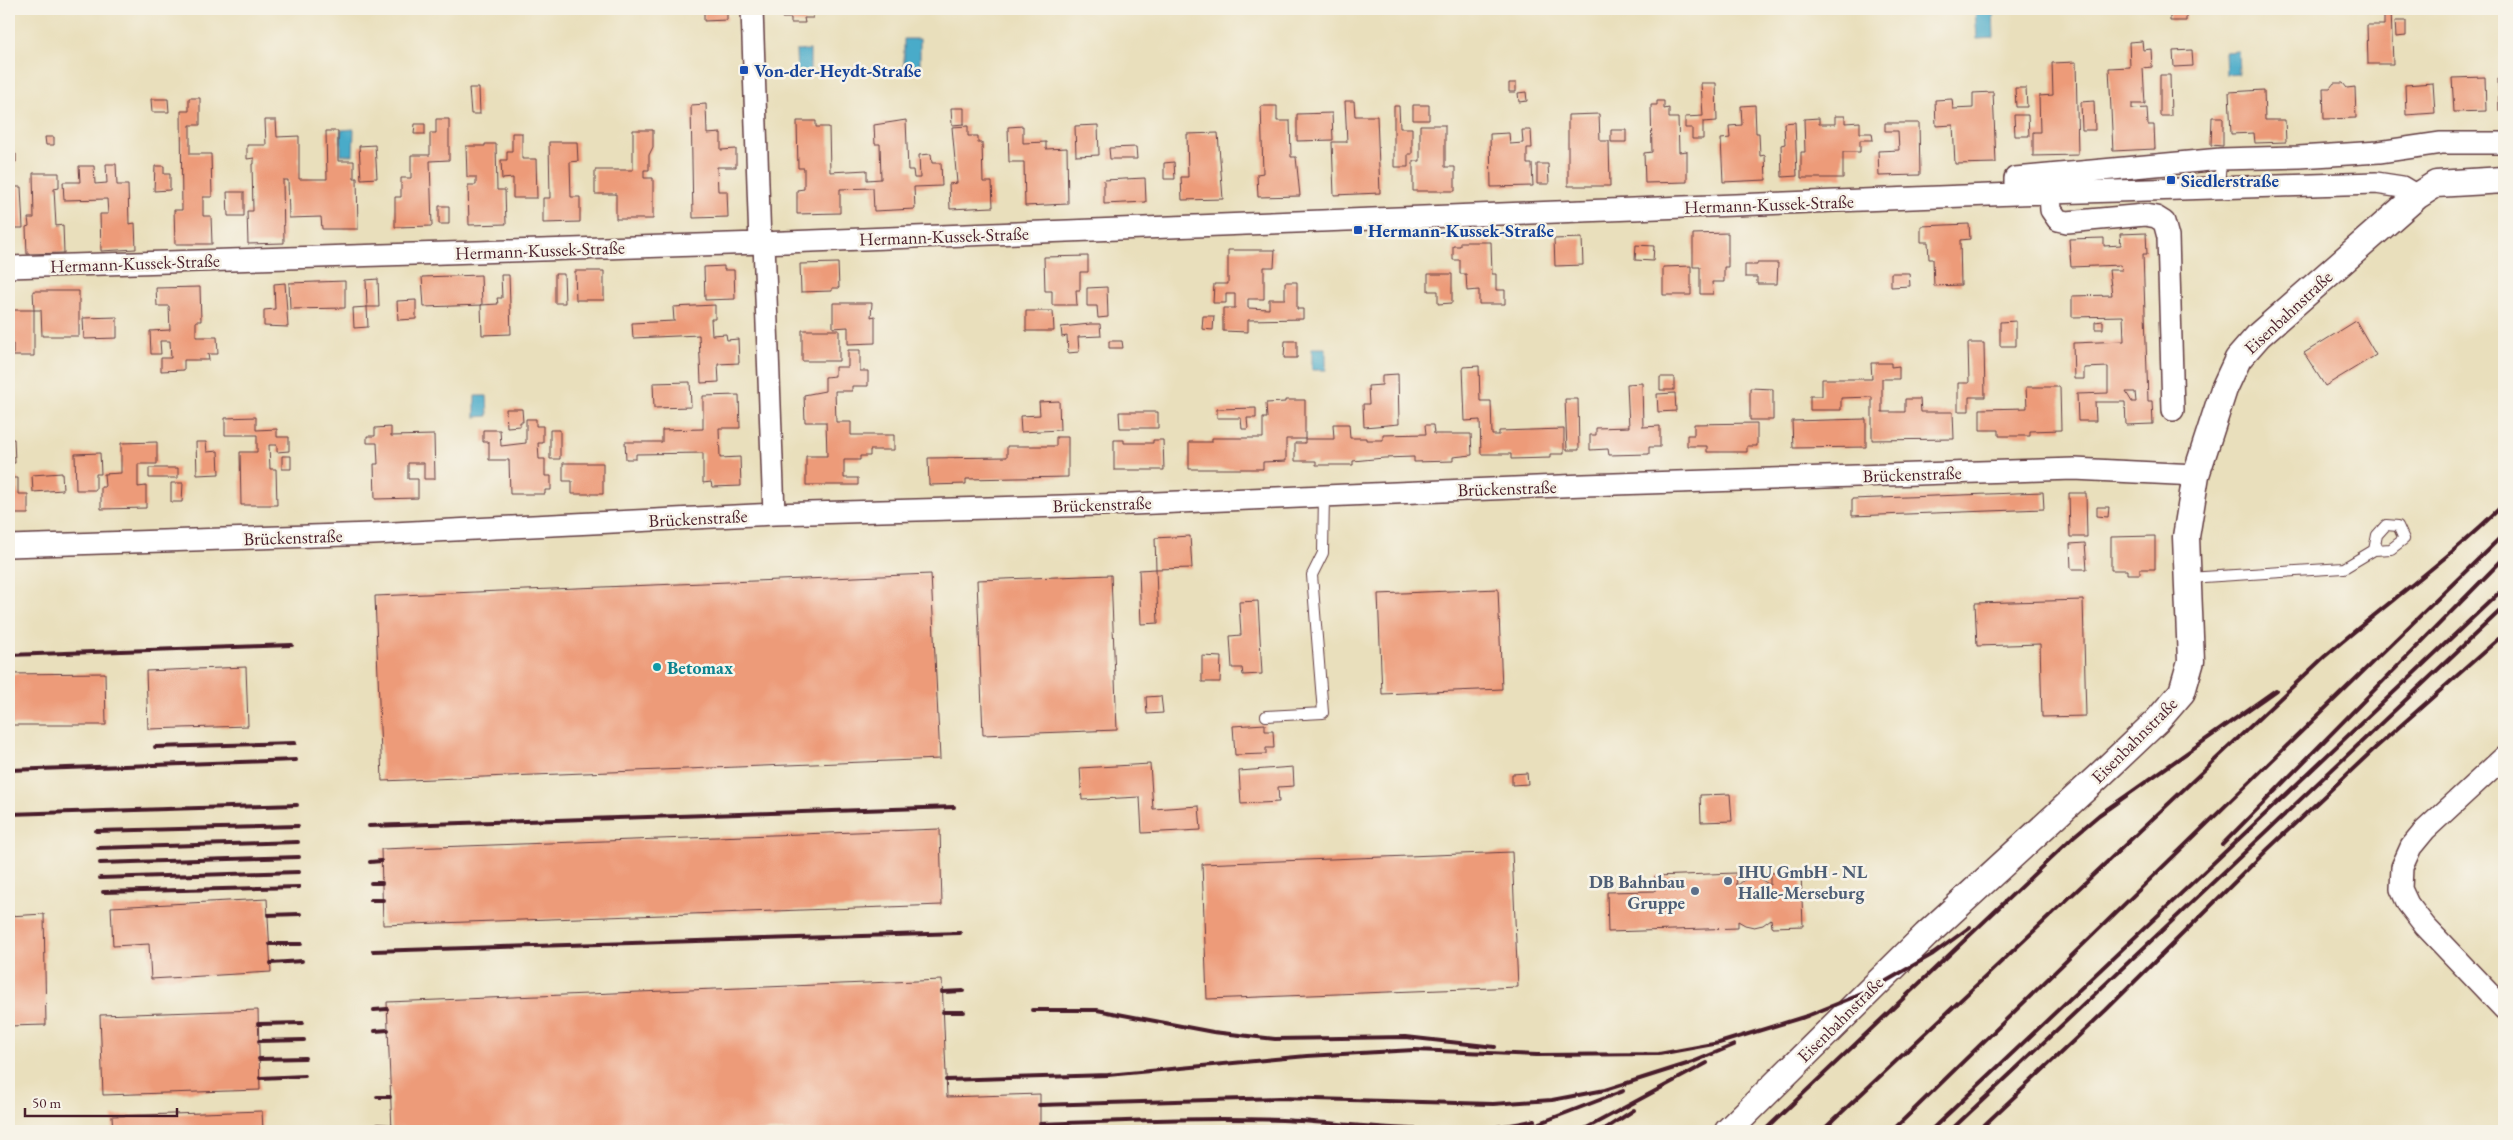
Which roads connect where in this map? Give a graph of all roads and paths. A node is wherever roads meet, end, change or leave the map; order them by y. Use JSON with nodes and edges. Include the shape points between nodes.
{"nodes":[{"id":1,"x":752,"y":9,"type":"edge"},
{"id":2,"x":2504,"y":143,"type":"edge"},
{"id":3,"x":2221,"y":159,"type":"junction"},
{"id":4,"x":2504,"y":180,"type":"edge"},
{"id":5,"x":2219,"y":188,"type":"junction"},
{"id":6,"x":2015,"y":194,"type":"junction"},
{"id":7,"x":2050,"y":194,"type":"junction"},
{"id":8,"x":2417,"y":196,"type":"junction"},
{"id":9,"x":762,"y":243,"type":"junction"},
{"id":10,"x":9,"y":268,"type":"edge"},
{"id":11,"x":2173,"y":410,"type":"dead end"},
{"id":12,"x":2196,"y":474,"type":"junction"},
{"id":13,"x":1324,"y":495,"type":"junction"},
{"id":14,"x":774,"y":514,"type":"junction"},
{"id":15,"x":9,"y":546,"type":"edge"},
{"id":16,"x":2374,"y":550,"type":"dead end"},
{"id":17,"x":2188,"y":578,"type":"junction"},
{"id":18,"x":1266,"y":716,"type":"dead end"},
{"id":19,"x":2504,"y":757,"type":"edge"},
{"id":20,"x":2504,"y":1009,"type":"edge"},
{"id":21,"x":1728,"y":1131,"type":"edge"}],
"edges":[{"from":1,"to":9,"type":"street"},
{"from":2,"to":3,"type":"street","via":[[2441,143],[2379,152]]},
{"from":3,"to":5,"type":"lane"},
{"from":3,"to":6,"type":"street","via":[[2015,178]]},
{"from":4,"to":8,"type":"street","name":"Eisenbahnstraße","via":[[2436,184]]},
{"from":5,"to":7,"type":"street","name":"Hermann-Kussek-Straße"},
{"from":5,"to":8,"type":"street","name":"Hermann-Kussek-Straße","via":[[2376,183],[2402,187]]},
{"from":6,"to":7,"type":"street","name":"Hermann-Kussek-Straße"},
{"from":6,"to":9,"type":"street","name":"Hermann-Kussek-Straße"},
{"from":7,"to":11,"type":"street","via":[[2051,210],[2058,220],[2067,222],[2145,215],[2164,222],[2168,237]]},
{"from":8,"to":12,"type":"street","name":"Eisenbahnstraße","via":[[2259,335],[2238,359],[2224,388]]},
{"from":9,"to":10,"type":"street","name":"Hermann-Kussek-Straße"},
{"from":9,"to":14,"type":"street"},
{"from":12,"to":13,"type":"street","name":"Brückenstraße","via":[[2074,469]]},
{"from":12,"to":17,"type":"street","name":"Eisenbahnstraße","via":[[2186,537]]},
{"from":13,"to":14,"type":"street","name":"Brückenstraße"},
{"from":13,"to":18,"type":"lane","via":[[1323,553],[1312,575],[1323,713]]},
{"from":14,"to":15,"type":"street","name":"Brückenstraße","via":[[373,534]]},
{"from":16,"to":17,"type":"lane","via":[[2344,568]]},
{"from":17,"to":21,"type":"street","name":"Eisenbahnstraße","via":[[2191,661],[2182,692],[2157,721],[1926,935]]},
{"from":19,"to":20,"type":"street","via":[[2411,847],[2402,867],[2401,888],[2408,904],[2425,926]]}]}
